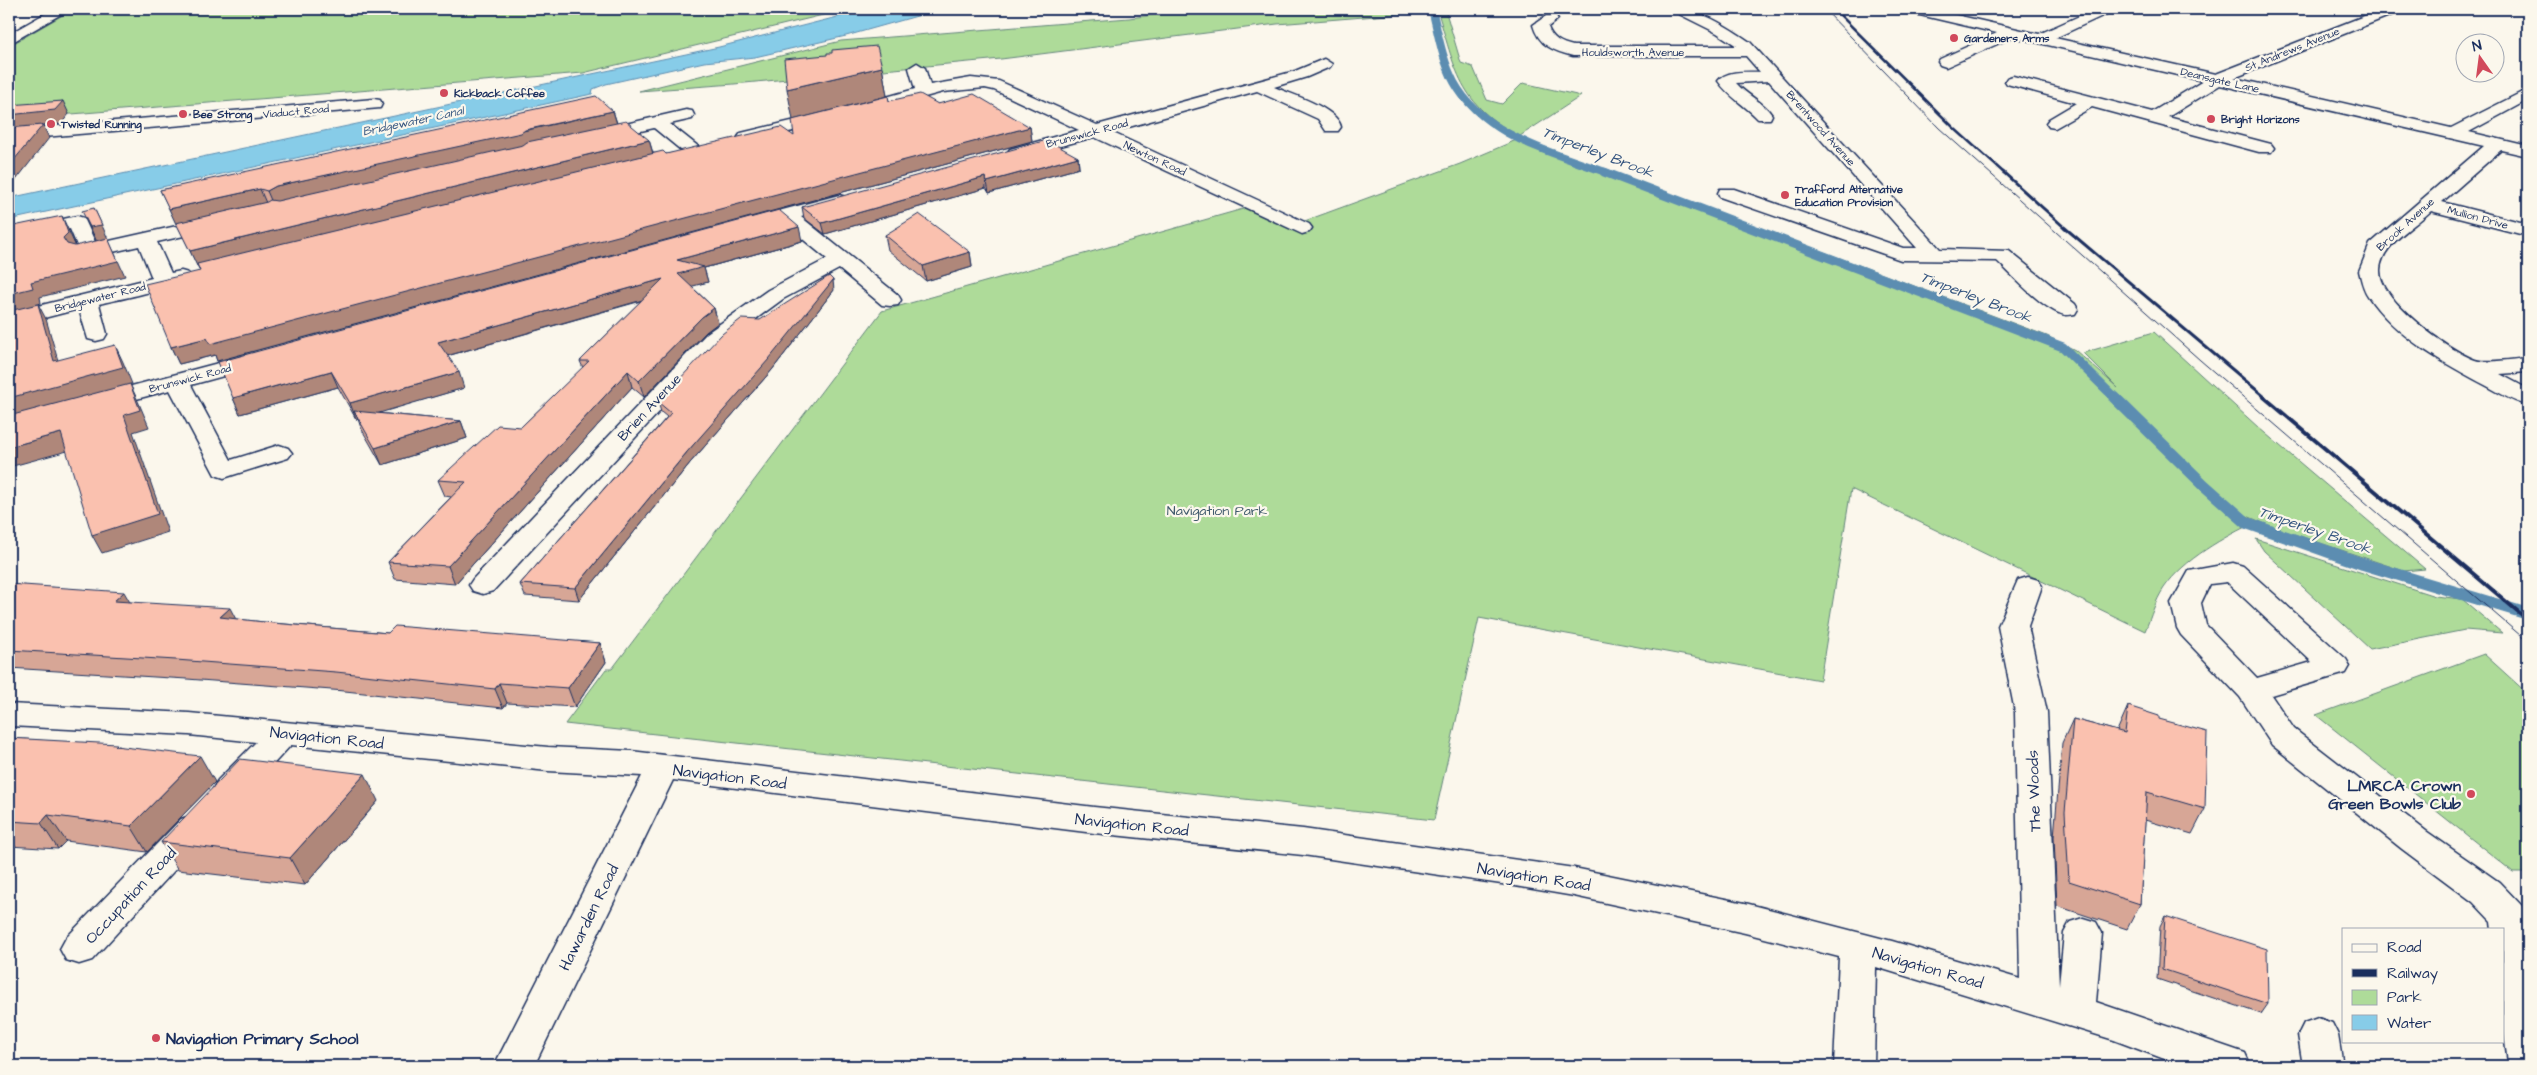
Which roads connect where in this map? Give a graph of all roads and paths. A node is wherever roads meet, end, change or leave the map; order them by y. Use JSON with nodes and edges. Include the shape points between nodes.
{"nodes":[{"id":1,"x":63,"y":9,"type":"edge"},
{"id":2,"x":1676,"y":9,"type":"edge"},
{"id":3,"x":1912,"y":9,"type":"edge"},
{"id":4,"x":2106,"y":9,"type":"edge"},
{"id":5,"x":2394,"y":9,"type":"edge"},
{"id":6,"x":1550,"y":20,"type":"dead end"},
{"id":7,"x":2014,"y":31,"type":"junction"},
{"id":8,"x":2042,"y":38,"type":"junction"},
{"id":9,"x":9,"y":40,"type":"edge"},
{"id":10,"x":1750,"y":51,"type":"junction"},
{"id":11,"x":1946,"y":62,"type":"dead end"},
{"id":12,"x":1324,"y":64,"type":"dead end"},
{"id":13,"x":917,"y":68,"type":"dead end"},
{"id":14,"x":1775,"y":76,"type":"junction"},
{"id":15,"x":2218,"y":79,"type":"junction"},
{"id":16,"x":2013,"y":81,"type":"dead end"},
{"id":17,"x":1259,"y":86,"type":"junction"},
{"id":18,"x":929,"y":92,"type":"junction"},
{"id":19,"x":2528,"y":94,"type":"edge"},
{"id":20,"x":2090,"y":101,"type":"junction"},
{"id":21,"x":374,"y":104,"type":"dead end"},
{"id":22,"x":863,"y":108,"type":"edge"},
{"id":23,"x":844,"y":113,"type":"edge"},
{"id":24,"x":1764,"y":115,"type":"dead end"},
{"id":25,"x":686,"y":116,"type":"dead end"},
{"id":26,"x":2154,"y":118,"type":"junction"},
{"id":27,"x":657,"y":122,"type":"junction"},
{"id":28,"x":2055,"y":123,"type":"dead end"},
{"id":29,"x":1332,"y":127,"type":"dead end"},
{"id":30,"x":1096,"y":131,"type":"junction"},
{"id":31,"x":2452,"y":134,"type":"junction"},
{"id":32,"x":9,"y":135,"type":"edge"},
{"id":33,"x":582,"y":139,"type":"edge"},
{"id":34,"x":730,"y":141,"type":"edge"},
{"id":35,"x":2497,"y":144,"type":"junction"},
{"id":36,"x":712,"y":146,"type":"edge"},
{"id":37,"x":2265,"y":148,"type":"dead end"},
{"id":38,"x":693,"y":150,"type":"junction"},
{"id":39,"x":2528,"y":151,"type":"edge"},
{"id":40,"x":674,"y":155,"type":"edge"},
{"id":41,"x":1002,"y":156,"type":"edge"},
{"id":42,"x":1727,"y":193,"type":"dead end"},
{"id":43,"x":861,"y":195,"type":"edge"},
{"id":44,"x":2428,"y":204,"type":"junction"},
{"id":45,"x":786,"y":215,"type":"junction"},
{"id":46,"x":239,"y":218,"type":"edge"},
{"id":47,"x":1302,"y":228,"type":"dead end"},
{"id":48,"x":1877,"y":229,"type":"dead end"},
{"id":49,"x":2528,"y":230,"type":"edge"},
{"id":50,"x":34,"y":231,"type":"edge"},
{"id":51,"x":729,"y":231,"type":"edge"},
{"id":52,"x":146,"y":239,"type":"junction"},
{"id":53,"x":1923,"y":241,"type":"junction"},
{"id":54,"x":841,"y":260,"type":"junction"},
{"id":55,"x":201,"y":272,"type":"edge"},
{"id":56,"x":164,"y":282,"type":"junction"},
{"id":57,"x":87,"y":300,"type":"junction"},
{"id":58,"x":890,"y":300,"type":"dead end"},
{"id":59,"x":2067,"y":309,"type":"dead end"},
{"id":60,"x":9,"y":320,"type":"edge"},
{"id":61,"x":96,"y":334,"type":"dead end"},
{"id":62,"x":272,"y":355,"type":"edge"},
{"id":63,"x":2528,"y":365,"type":"edge"},
{"id":64,"x":2475,"y":368,"type":"junction"},
{"id":65,"x":178,"y":381,"type":"junction"},
{"id":66,"x":2528,"y":398,"type":"edge"},
{"id":67,"x":84,"y":406,"type":"edge"},
{"id":68,"x":279,"y":452,"type":"dead end"},
{"id":69,"x":482,"y":585,"type":"dead end"},
{"id":70,"x":2028,"y":586,"type":"dead end"},
{"id":71,"x":2251,"y":690,"type":"junction"},
{"id":72,"x":9,"y":715,"type":"edge"},
{"id":73,"x":284,"y":732,"type":"junction"},
{"id":74,"x":663,"y":767,"type":"junction"},
{"id":75,"x":2083,"y":933,"type":"dead end"},
{"id":76,"x":1858,"y":947,"type":"junction"},
{"id":77,"x":79,"y":949,"type":"dead end"},
{"id":78,"x":2040,"y":1000,"type":"junction"},
{"id":79,"x":2076,"y":1011,"type":"junction"},
{"id":80,"x":2528,"y":1063,"type":"edge"},
{"id":81,"x":514,"y":1066,"type":"edge"},
{"id":82,"x":1854,"y":1066,"type":"edge"},
{"id":83,"x":2231,"y":1066,"type":"edge"}],
"edges":[{"from":1,"to":9,"type":"street"},
{"from":2,"to":10,"type":"street","name":"Brentwood Avenue","via":[[1722,30],[1741,41]]},
{"from":3,"to":7,"type":"street","name":"Deansgate Lane"},
{"from":4,"to":8,"type":"street"},
{"from":5,"to":15,"type":"street","name":"St Andrews Avenue"},
{"from":6,"to":10,"type":"street","name":"Houldsworth Avenue","via":[[1540,25],[1545,40],[1573,51]]},
{"from":7,"to":8,"type":"street","name":"Deansgate Lane"},
{"from":7,"to":11,"type":"street"},
{"from":8,"to":15,"type":"street","name":"Deansgate Lane"},
{"from":10,"to":14,"type":"street","name":"Brentwood Avenue"},
{"from":12,"to":17,"type":"street","name":"Brunswick Road"},
{"from":13,"to":18,"type":"street","via":[[923,89]]},
{"from":14,"to":24,"type":"street","via":[[1739,77],[1726,83]]},
{"from":14,"to":53,"type":"street","name":"Brentwood Avenue"},
{"from":15,"to":26,"type":"street","name":"St Andrews Avenue"},
{"from":15,"to":31,"type":"street","name":"Deansgate Lane"},
{"from":16,"to":20,"type":"street"},
{"from":17,"to":29,"type":"street","via":[[1324,115]]},
{"from":17,"to":30,"type":"street","name":"Brunswick Road"},
{"from":18,"to":22,"type":"street"},
{"from":18,"to":30,"type":"street","name":"Newton Road","via":[[978,83],[1000,86]]},
{"from":19,"to":31,"type":"street"},
{"from":20,"to":26,"type":"street"},
{"from":20,"to":28,"type":"street"},
{"from":21,"to":32,"type":"street","name":"Viaduct Road"},
{"from":23,"to":34,"type":"street"},
{"from":25,"to":27,"type":"street"},
{"from":26,"to":37,"type":"street"},
{"from":27,"to":33,"type":"street"},
{"from":27,"to":38,"type":"street"},
{"from":30,"to":41,"type":"street","name":"Brunswick Road"},
{"from":30,"to":47,"type":"street","name":"Newton Road"},
{"from":31,"to":35,"type":"street","name":"Deansgate Lane"},
{"from":35,"to":39,"type":"street","name":"Deansgate Lane"},
{"from":35,"to":44,"type":"street","name":"Brook Avenue"},
{"from":36,"to":38,"type":"street"},
{"from":38,"to":40,"type":"street"},
{"from":42,"to":53,"type":"street","via":[[1900,254]]},
{"from":43,"to":45,"type":"street"},
{"from":44,"to":49,"type":"street","name":"Mullion Drive"},
{"from":44,"to":64,"type":"street","name":"Brook Avenue","via":[[2371,256],[2370,271],[2376,294],[2391,313],[2419,335]]},
{"from":45,"to":51,"type":"street"},
{"from":45,"to":54,"type":"street"},
{"from":46,"to":52,"type":"street"},
{"from":48,"to":53,"type":"street"},
{"from":50,"to":52,"type":"street","via":[[78,222],[86,252]]},
{"from":52,"to":56,"type":"street"},
{"from":53,"to":59,"type":"street","via":[[1944,256],[2002,255]]},
{"from":54,"to":58,"type":"street"},
{"from":54,"to":69,"type":"street","name":"Brien Avenue","via":[[822,268],[733,323],[715,338]]},
{"from":55,"to":56,"type":"street","name":"Bridgewater Road"},
{"from":56,"to":57,"type":"street","name":"Bridgewater Road"},
{"from":57,"to":60,"type":"street","name":"Bridgewater Road"},
{"from":57,"to":61,"type":"street"},
{"from":62,"to":65,"type":"street","name":"Brunswick Road"},
{"from":63,"to":64,"type":"street"},
{"from":64,"to":66,"type":"street","name":"Brook Avenue"},
{"from":65,"to":67,"type":"street","name":"Brunswick Road"},
{"from":65,"to":68,"type":"street","via":[[224,470]]},
{"from":70,"to":78,"type":"street","name":"The Woods","via":[[2013,626],[2030,712]]},
{"from":71,"to":71,"type":"street","via":[[2192,628],[2186,603],[2199,577],[2233,572],[2335,666]]},
{"from":71,"to":80,"type":"street","via":[[2283,737],[2486,892],[2509,916]]},
{"from":72,"to":73,"type":"street","name":"Navigation Road"},
{"from":73,"to":74,"type":"street","name":"Navigation Road","via":[[438,749]]},
{"from":73,"to":77,"type":"street","name":"Occupation Road"},
{"from":74,"to":76,"type":"street","name":"Navigation Road","via":[[1303,842],[1515,872],[1746,918]]},
{"from":74,"to":81,"type":"street","name":"Hawarden Road"},
{"from":75,"to":79,"type":"street"},
{"from":76,"to":78,"type":"street","name":"Navigation Road"},
{"from":76,"to":82,"type":"street"},
{"from":78,"to":79,"type":"street","name":"Navigation Road"},
{"from":79,"to":83,"type":"street","name":"Navigation Road"}]}
